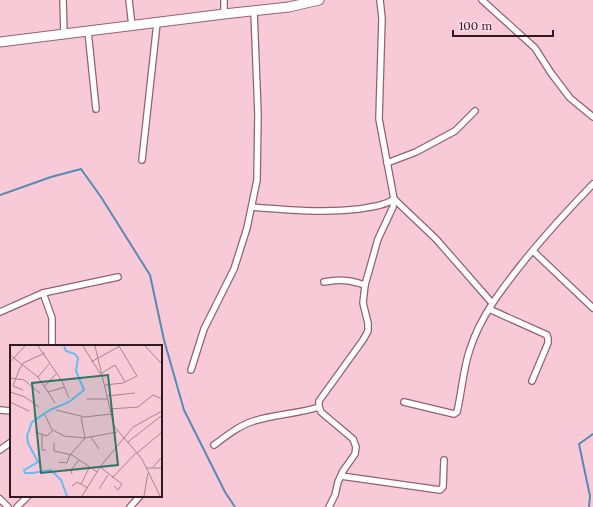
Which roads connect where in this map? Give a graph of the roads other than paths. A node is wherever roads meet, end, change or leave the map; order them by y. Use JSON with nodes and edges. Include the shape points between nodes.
{"nodes":[{"id":1,"x":63,"y":0,"type":"edge"},
{"id":2,"x":129,"y":0,"type":"edge"},
{"id":3,"x":224,"y":0,"type":"edge"},
{"id":4,"x":319,"y":0,"type":"edge"},
{"id":5,"x":380,"y":0,"type":"edge"},
{"id":6,"x":482,"y":0,"type":"edge"},
{"id":7,"x":254,"y":11,"type":"junction"},
{"id":8,"x":224,"y":14,"type":"junction"},
{"id":9,"x":157,"y":23,"type":"junction"},
{"id":10,"x":132,"y":26,"type":"junction"},
{"id":11,"x":88,"y":31,"type":"junction"},
{"id":12,"x":64,"y":34,"type":"junction"},
{"id":13,"x":10,"y":41,"type":"junction"},
{"id":14,"x":0,"y":42,"type":"edge"},
{"id":15,"x":0,"y":47,"type":"edge"},
{"id":16,"x":96,"y":109,"type":"dead end"},
{"id":17,"x":475,"y":111,"type":"dead end"},
{"id":18,"x":593,"y":117,"type":"edge"},
{"id":19,"x":142,"y":160,"type":"dead end"},
{"id":20,"x":387,"y":162,"type":"junction"},
{"id":21,"x":592,"y":187,"type":"edge"},
{"id":22,"x":394,"y":199,"type":"junction"},
{"id":23,"x":252,"y":207,"type":"junction"},
{"id":24,"x":533,"y":251,"type":"junction"},
{"id":25,"x":118,"y":277,"type":"dead end"},
{"id":26,"x":324,"y":282,"type":"dead end"},
{"id":27,"x":365,"y":285,"type":"junction"},
{"id":28,"x":43,"y":293,"type":"junction"},
{"id":29,"x":492,"y":303,"type":"junction"},
{"id":30,"x":593,"y":308,"type":"edge"},
{"id":31,"x":489,"y":309,"type":"junction"},
{"id":32,"x":0,"y":312,"type":"edge"},
{"id":33,"x":52,"y":345,"type":"edge"},
{"id":34,"x":191,"y":370,"type":"dead end"},
{"id":35,"x":532,"y":381,"type":"dead end"},
{"id":36,"x":404,"y":402,"type":"dead end"},
{"id":37,"x":319,"y":407,"type":"junction"},
{"id":38,"x":0,"y":410,"type":"edge"},
{"id":39,"x":10,"y":411,"type":"edge"},
{"id":40,"x":10,"y":443,"type":"edge"},
{"id":41,"x":214,"y":446,"type":"dead end"},
{"id":42,"x":0,"y":450,"type":"edge"},
{"id":43,"x":444,"y":460,"type":"dead end"},
{"id":44,"x":341,"y":476,"type":"junction"},
{"id":45,"x":27,"y":497,"type":"edge"},
{"id":46,"x":139,"y":497,"type":"edge"},
{"id":47,"x":0,"y":499,"type":"edge"},
{"id":48,"x":8,"y":507,"type":"edge"},
{"id":49,"x":17,"y":507,"type":"edge"},
{"id":50,"x":130,"y":507,"type":"edge"},
{"id":51,"x":329,"y":507,"type":"edge"}],
"edges":[{"from":1,"to":12,"type":"street"},
{"from":2,"to":10,"type":"street"},
{"from":3,"to":8,"type":"street"},
{"from":4,"to":7,"type":"highway"},
{"from":5,"to":20,"type":"street","via":[[382,18],[379,119]]},
{"from":6,"to":18,"type":"street","via":[[535,48],[570,98]]},
{"from":7,"to":8,"type":"highway"},
{"from":7,"to":23,"type":"street","via":[[258,173]]},
{"from":8,"to":9,"type":"highway"},
{"from":9,"to":10,"type":"highway"},
{"from":9,"to":19,"type":"street"},
{"from":10,"to":11,"type":"highway"},
{"from":11,"to":12,"type":"highway"},
{"from":11,"to":16,"type":"street"},
{"from":12,"to":13,"type":"highway"},
{"from":13,"to":14,"type":"highway"},
{"from":13,"to":15,"type":"street"},
{"from":17,"to":20,"type":"street","via":[[455,131],[416,152]]},
{"from":20,"to":22,"type":"street"},
{"from":21,"to":24,"type":"street","via":[[552,227]]},
{"from":22,"to":23,"type":"street","via":[[376,207],[338,211]]},
{"from":22,"to":27,"type":"street","via":[[393,207],[378,239]]},
{"from":22,"to":29,"type":"street","via":[[436,239]]},
{"from":23,"to":34,"type":"street","via":[[234,270],[204,329]]},
{"from":24,"to":29,"type":"street"},
{"from":24,"to":30,"type":"street"},
{"from":25,"to":28,"type":"street"},
{"from":26,"to":27,"type":"street","via":[[336,279],[351,280]]},
{"from":27,"to":37,"type":"street","via":[[363,303],[368,331],[319,401]]},
{"from":28,"to":32,"type":"street"},
{"from":28,"to":33,"type":"street","via":[[52,318]]},
{"from":29,"to":31,"type":"street"},
{"from":31,"to":35,"type":"street","via":[[547,335],[548,344]]},
{"from":31,"to":36,"type":"street","via":[[470,349],[457,412],[454,414]]},
{"from":37,"to":41,"type":"street","via":[[252,421]]},
{"from":37,"to":44,"type":"street","via":[[353,439],[356,447],[355,454]]},
{"from":38,"to":39,"type":"street"},
{"from":40,"to":42,"type":"street"},
{"from":43,"to":44,"type":"street","via":[[443,487],[440,490]]},
{"from":44,"to":51,"type":"street"},
{"from":45,"to":49,"type":"street"},
{"from":46,"to":50,"type":"street"},
{"from":47,"to":48,"type":"street"}]}
